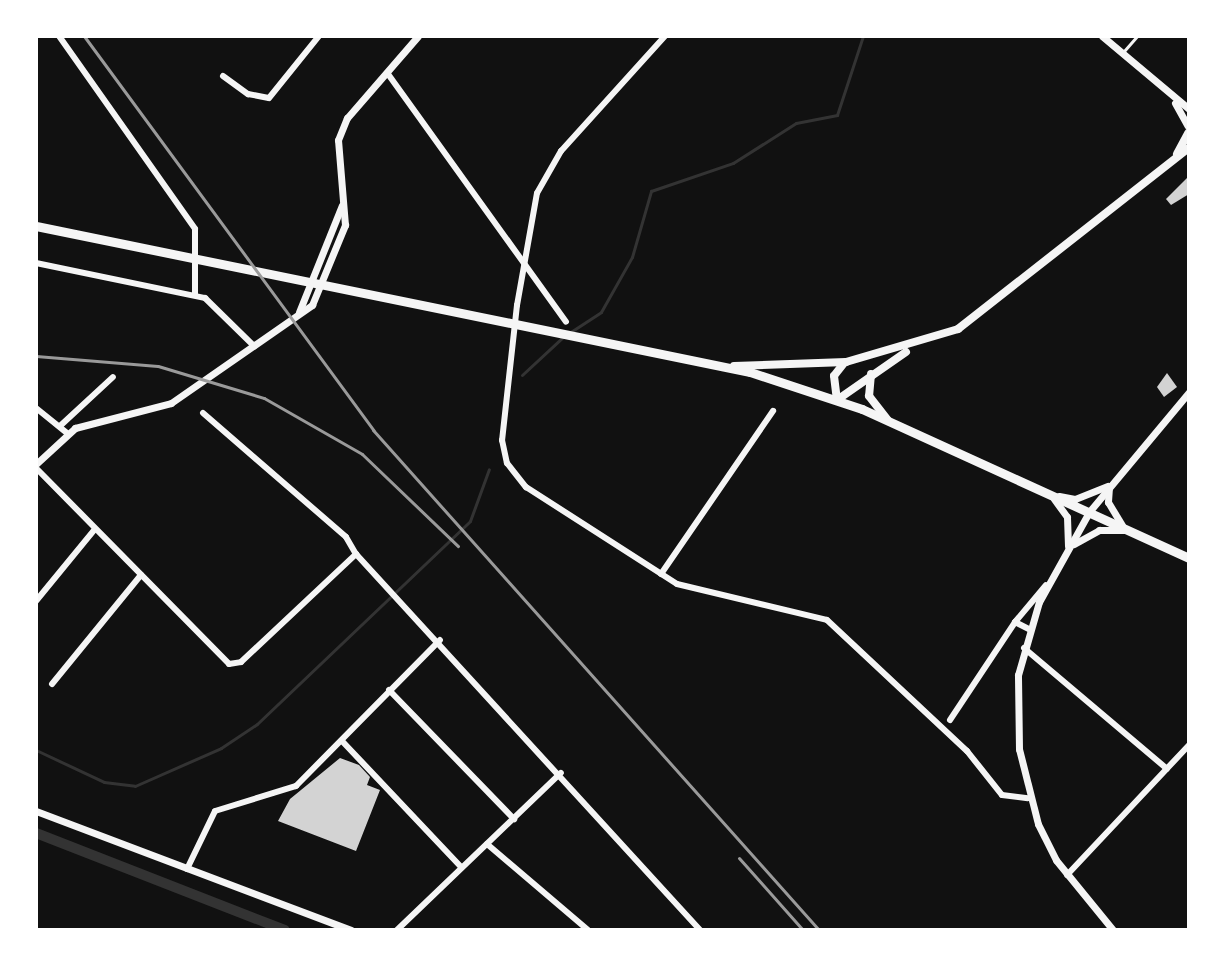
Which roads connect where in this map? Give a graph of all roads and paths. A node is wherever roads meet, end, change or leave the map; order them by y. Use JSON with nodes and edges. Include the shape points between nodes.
{"nodes":[{"id":1,"x":59,"y":36,"type":"edge"},
{"id":2,"x":319,"y":36,"type":"edge"},
{"id":3,"x":418,"y":36,"type":"edge"},
{"id":4,"x":665,"y":36,"type":"edge"},
{"id":5,"x":1102,"y":36,"type":"edge"},
{"id":6,"x":1137,"y":36,"type":"edge"},
{"id":7,"x":1122,"y":54,"type":"junction"},
{"id":8,"x":388,"y":74,"type":"junction"},
{"id":9,"x":223,"y":76,"type":"dead end"},
{"id":10,"x":1174,"y":101,"type":"junction"},
{"id":11,"x":1189,"y":109,"type":"edge"},
{"id":12,"x":1189,"y":129,"type":"edge"},
{"id":13,"x":1189,"y":148,"type":"edge"},
{"id":14,"x":1176,"y":154,"type":"junction"},
{"id":15,"x":36,"y":226,"type":"edge"},
{"id":16,"x":523,"y":256,"type":"junction"},
{"id":17,"x":36,"y":263,"type":"edge"},
{"id":18,"x":195,"y":295,"type":"junction"},
{"id":19,"x":566,"y":322,"type":"dead end"},
{"id":20,"x":932,"y":339,"type":"junction"},
{"id":21,"x":254,"y":346,"type":"junction"},
{"id":22,"x":846,"y":362,"type":"junction"},
{"id":23,"x":726,"y":366,"type":"junction"},
{"id":24,"x":876,"y":368,"type":"junction"},
{"id":25,"x":113,"y":377,"type":"dead end"},
{"id":26,"x":1189,"y":392,"type":"edge"},
{"id":27,"x":837,"y":400,"type":"junction"},
{"id":28,"x":36,"y":408,"type":"edge"},
{"id":29,"x":773,"y":411,"type":"dead end"},
{"id":30,"x":203,"y":413,"type":"dead end"},
{"id":31,"x":889,"y":420,"type":"junction"},
{"id":32,"x":60,"y":426,"type":"junction"},
{"id":33,"x":67,"y":433,"type":"junction"},
{"id":34,"x":36,"y":466,"type":"edge"},
{"id":35,"x":1109,"y":484,"type":"junction"},
{"id":36,"x":1047,"y":492,"type":"junction"},
{"id":37,"x":1089,"y":512,"type":"junction"},
{"id":38,"x":95,"y":529,"type":"junction"},
{"id":39,"x":1128,"y":530,"type":"junction"},
{"id":40,"x":1067,"y":551,"type":"junction"},
{"id":41,"x":356,"y":554,"type":"junction"},
{"id":42,"x":1189,"y":558,"type":"edge"},
{"id":43,"x":661,"y":574,"type":"junction"},
{"id":44,"x":141,"y":575,"type":"junction"},
{"id":45,"x":1049,"y":582,"type":"junction"},
{"id":46,"x":36,"y":601,"type":"edge"},
{"id":47,"x":1015,"y":622,"type":"junction"},
{"id":48,"x":1029,"y":629,"type":"junction"},
{"id":49,"x":440,"y":640,"type":"junction"},
{"id":50,"x":1024,"y":648,"type":"junction"},
{"id":51,"x":52,"y":684,"type":"dead end"},
{"id":52,"x":389,"y":690,"type":"junction"},
{"id":53,"x":950,"y":720,"type":"dead end"},
{"id":54,"x":342,"y":741,"type":"junction"},
{"id":55,"x":1189,"y":745,"type":"edge"},
{"id":56,"x":1167,"y":769,"type":"junction"},
{"id":57,"x":561,"y":773,"type":"junction"},
{"id":58,"x":1028,"y":798,"type":"junction"},
{"id":59,"x":36,"y":811,"type":"edge"},
{"id":60,"x":514,"y":819,"type":"junction"},
{"id":61,"x":487,"y":844,"type":"junction"},
{"id":62,"x":461,"y":867,"type":"junction"},
{"id":63,"x":187,"y":869,"type":"junction"},
{"id":64,"x":1067,"y":875,"type":"junction"},
{"id":65,"x":351,"y":930,"type":"edge"},
{"id":66,"x":397,"y":930,"type":"edge"},
{"id":67,"x":588,"y":930,"type":"edge"},
{"id":68,"x":700,"y":930,"type":"edge"},
{"id":69,"x":1113,"y":930,"type":"edge"}],
"edges":[{"from":1,"to":18,"type":"street","via":[[195,229]]},
{"from":2,"to":9,"type":"street","via":[[269,98],[248,94]]},
{"from":3,"to":8,"type":"street"},
{"from":4,"to":16,"type":"street","via":[[553,162],[533,204]]},
{"from":5,"to":7,"type":"street"},
{"from":6,"to":7,"type":"lane"},
{"from":7,"to":10,"type":"street"},
{"from":8,"to":16,"type":"street"},
{"from":8,"to":21,"type":"street","via":[[347,118],[338,140],[343,183],[338,225],[296,316]]},
{"from":10,"to":11,"type":"street"},
{"from":10,"to":12,"type":"street"},
{"from":12,"to":14,"type":"main road"},
{"from":13,"to":14,"type":"main road"},
{"from":14,"to":20,"type":"main road","via":[[988,310]]},
{"from":15,"to":23,"type":"main road"},
{"from":16,"to":19,"type":"street"},
{"from":16,"to":43,"type":"street","via":[[502,440],[507,463],[526,487]]},
{"from":17,"to":18,"type":"street"},
{"from":18,"to":21,"type":"street","via":[[221,307]]},
{"from":20,"to":22,"type":"main road"},
{"from":20,"to":24,"type":"main road"},
{"from":21,"to":33,"type":"street","via":[[166,406]]},
{"from":22,"to":23,"type":"main road"},
{"from":22,"to":27,"type":"main road","via":[[834,376]]},
{"from":23,"to":27,"type":"main road"},
{"from":24,"to":27,"type":"main road"},
{"from":24,"to":31,"type":"main road","via":[[867,391]]},
{"from":25,"to":32,"type":"street"},
{"from":26,"to":35,"type":"street"},
{"from":27,"to":31,"type":"main road"},
{"from":28,"to":32,"type":"street"},
{"from":29,"to":43,"type":"street"},
{"from":30,"to":41,"type":"street","via":[[346,537]]},
{"from":31,"to":36,"type":"main road"},
{"from":32,"to":33,"type":"street"},
{"from":33,"to":34,"type":"street"},
{"from":34,"to":38,"type":"street"},
{"from":35,"to":36,"type":"street","via":[[1075,499]]},
{"from":35,"to":37,"type":"street"},
{"from":35,"to":39,"type":"street","via":[[1111,512]]},
{"from":36,"to":37,"type":"main road"},
{"from":36,"to":40,"type":"street","via":[[1067,517]]},
{"from":37,"to":39,"type":"main road"},
{"from":37,"to":40,"type":"street"},
{"from":38,"to":44,"type":"street"},
{"from":38,"to":46,"type":"street"},
{"from":39,"to":40,"type":"street","via":[[1087,534]]},
{"from":39,"to":42,"type":"main road"},
{"from":40,"to":45,"type":"street"},
{"from":41,"to":44,"type":"street","via":[[232,665]]},
{"from":41,"to":49,"type":"street"},
{"from":43,"to":58,"type":"street","via":[[713,597],[827,620],[967,751],[1002,795]]},
{"from":44,"to":51,"type":"street"},
{"from":45,"to":47,"type":"street"},
{"from":45,"to":48,"type":"street"},
{"from":47,"to":48,"type":"street"},
{"from":47,"to":53,"type":"street"},
{"from":48,"to":50,"type":"street"},
{"from":49,"to":52,"type":"street"},
{"from":49,"to":57,"type":"street"},
{"from":50,"to":56,"type":"street"},
{"from":50,"to":58,"type":"street","via":[[1016,702]]},
{"from":52,"to":54,"type":"street"},
{"from":52,"to":60,"type":"street"},
{"from":54,"to":62,"type":"street"},
{"from":54,"to":63,"type":"street","via":[[296,786],[215,811]]},
{"from":55,"to":56,"type":"street"},
{"from":56,"to":64,"type":"street"},
{"from":57,"to":60,"type":"street"},
{"from":57,"to":68,"type":"street"},
{"from":58,"to":64,"type":"street"},
{"from":59,"to":63,"type":"street"},
{"from":60,"to":61,"type":"street"},
{"from":61,"to":62,"type":"street"},
{"from":61,"to":67,"type":"street"},
{"from":62,"to":66,"type":"street"},
{"from":63,"to":65,"type":"street"},
{"from":64,"to":69,"type":"street"}]}
